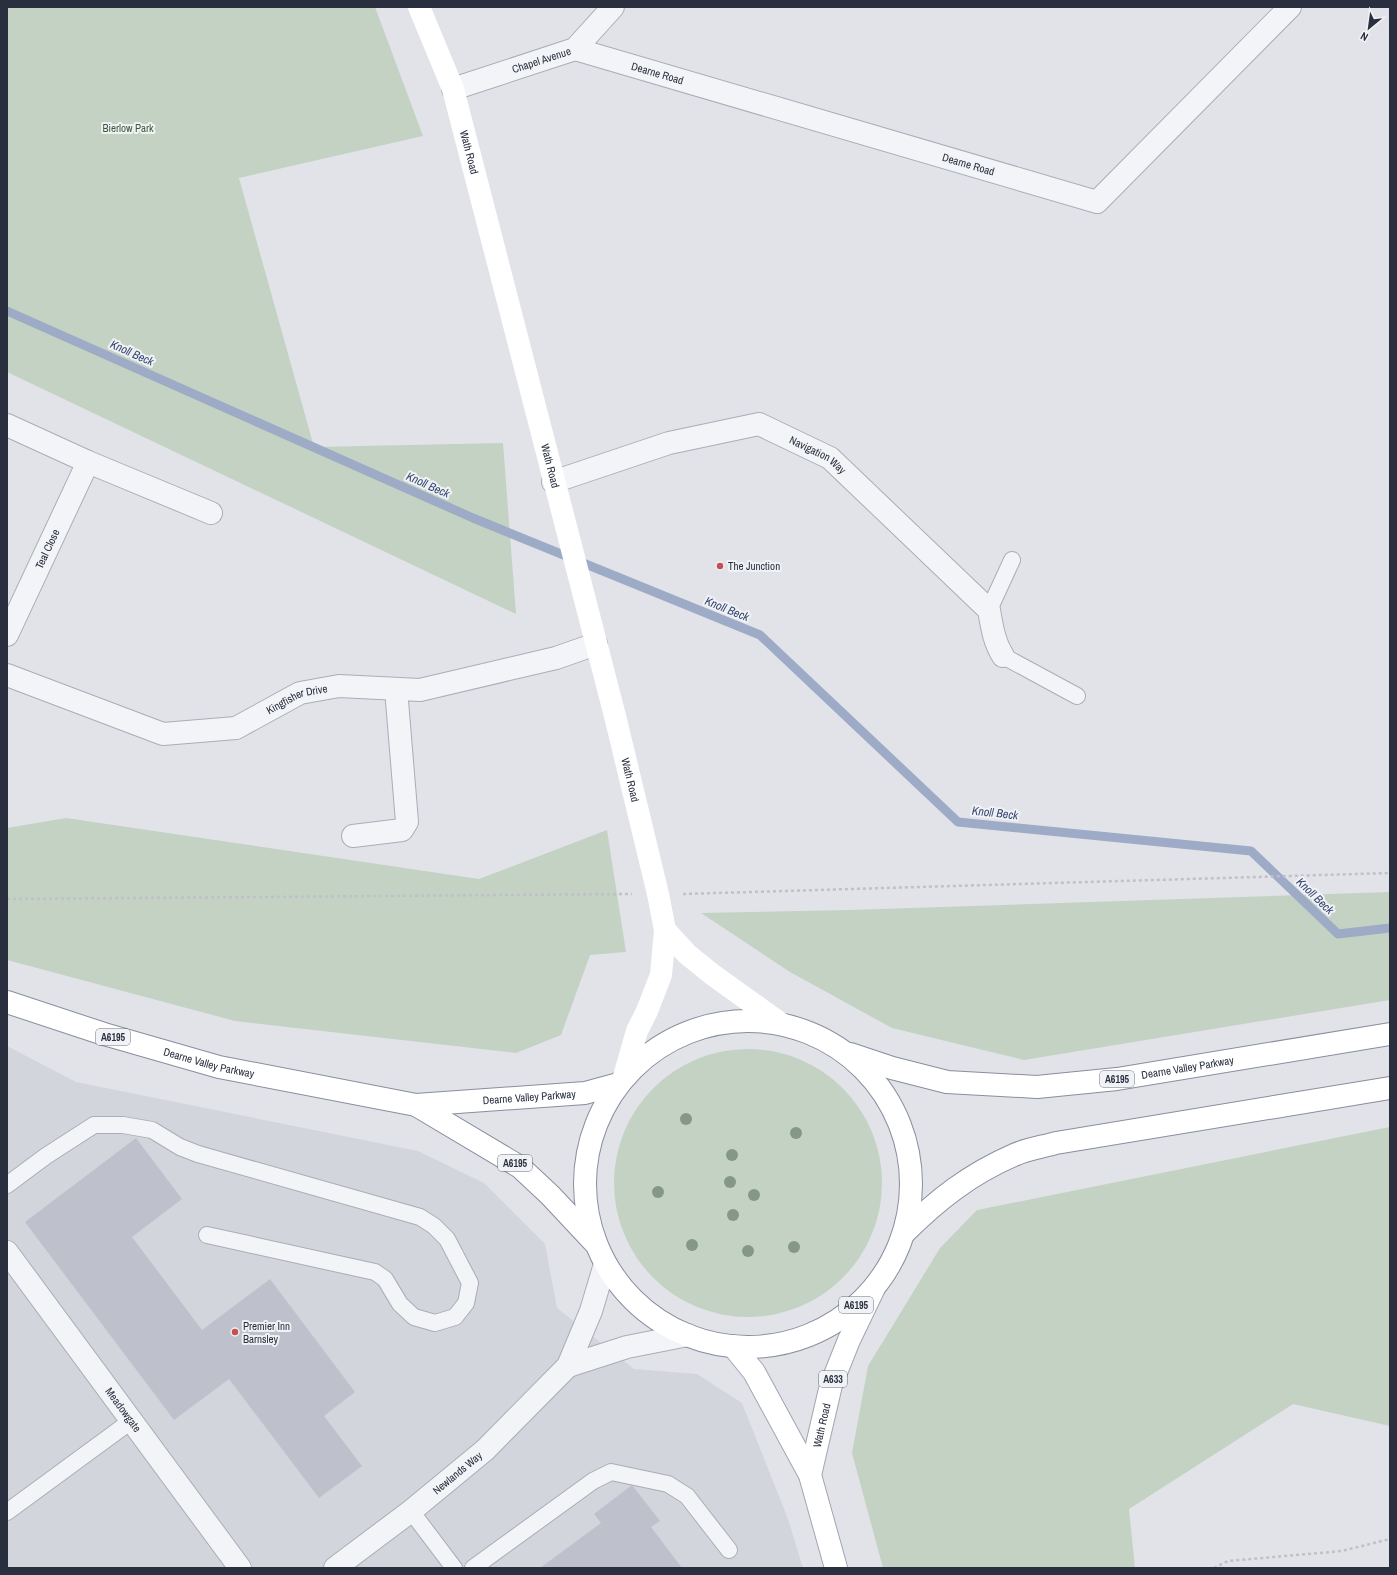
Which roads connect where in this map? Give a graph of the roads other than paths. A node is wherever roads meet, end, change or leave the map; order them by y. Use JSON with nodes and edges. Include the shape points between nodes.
{"nodes":[{"id":1,"x":419,"y":7,"type":"edge"},
{"id":2,"x":613,"y":7,"type":"edge"},
{"id":3,"x":1290,"y":7,"type":"edge"},
{"id":4,"x":575,"y":49,"type":"junction"},
{"id":5,"x":453,"y":89,"type":"junction"},
{"id":6,"x":7,"y":425,"type":"edge"},
{"id":7,"x":88,"y":462,"type":"junction"},
{"id":8,"x":553,"y":482,"type":"junction"},
{"id":9,"x":211,"y":513,"type":"dead end"},
{"id":10,"x":1012,"y":560,"type":"dead end"},
{"id":11,"x":989,"y":610,"type":"junction"},
{"id":12,"x":7,"y":635,"type":"edge"},
{"id":13,"x":596,"y":644,"type":"junction"},
{"id":14,"x":1003,"y":656,"type":"joint"},
{"id":15,"x":7,"y":674,"type":"edge"},
{"id":16,"x":396,"y":689,"type":"junction"},
{"id":17,"x":1077,"y":696,"type":"dead end"},
{"id":18,"x":353,"y":836,"type":"dead end"},
{"id":19,"x":665,"y":930,"type":"junction"},
{"id":20,"x":7,"y":1002,"type":"edge"},
{"id":21,"x":780,"y":1024,"type":"junction"},
{"id":22,"x":1390,"y":1034,"type":"edge"},
{"id":23,"x":845,"y":1052,"type":"junction"},
{"id":24,"x":621,"y":1080,"type":"junction"},
{"id":25,"x":1390,"y":1088,"type":"edge"},
{"id":26,"x":416,"y":1105,"type":"junction"},
{"id":27,"x":7,"y":1185,"type":"edge"},
{"id":28,"x":904,"y":1233,"type":"junction"},
{"id":29,"x":208,"y":1235,"type":"dead end"},
{"id":30,"x":596,"y":1244,"type":"junction"},
{"id":31,"x":7,"y":1252,"type":"edge"},
{"id":32,"x":605,"y":1264,"type":"junction"},
{"id":33,"x":874,"y":1288,"type":"junction"},
{"id":34,"x":688,"y":1335,"type":"junction"},
{"id":35,"x":733,"y":1346,"type":"junction"},
{"id":36,"x":568,"y":1366,"type":"junction"},
{"id":37,"x":131,"y":1421,"type":"junction"},
{"id":38,"x":810,"y":1475,"type":"junction"},
{"id":39,"x":411,"y":1511,"type":"junction"},
{"id":40,"x":7,"y":1512,"type":"edge"},
{"id":41,"x":729,"y":1550,"type":"dead end"},
{"id":42,"x":240,"y":1568,"type":"edge"},
{"id":43,"x":335,"y":1568,"type":"edge"},
{"id":44,"x":454,"y":1568,"type":"edge"},
{"id":45,"x":473,"y":1568,"type":"edge"},
{"id":46,"x":836,"y":1568,"type":"edge"}],
"edges":[{"from":1,"to":5,"type":"main road","name":"Wath Road"},
{"from":2,"to":4,"type":"street","name":"Chapel Avenue"},
{"from":3,"to":4,"type":"street","name":"Dearne Road","via":[[1097,202]]},
{"from":4,"to":5,"type":"street","name":"Chapel Avenue"},
{"from":5,"to":8,"type":"main road","name":"Wath Road"},
{"from":6,"to":7,"type":"street"},
{"from":7,"to":9,"type":"street"},
{"from":7,"to":12,"type":"street","name":"Teal Close"},
{"from":8,"to":11,"type":"street","name":"Navigation Way","via":[[669,443],[759,424],[830,458]]},
{"from":8,"to":13,"type":"main road","name":"Wath Road"},
{"from":10,"to":11,"type":"lane"},
{"from":11,"to":14,"type":"street","via":[[997,647]]},
{"from":13,"to":16,"type":"street","name":"Kingfisher Drive","via":[[556,658],[420,690]]},
{"from":13,"to":19,"type":"main road","name":"Wath Road"},
{"from":14,"to":17,"type":"lane"},
{"from":15,"to":16,"type":"street","name":"Kingfisher Drive","via":[[163,734],[236,728],[300,693],[339,686]]},
{"from":16,"to":18,"type":"street","via":[[407,822],[402,830]]},
{"from":19,"to":21,"type":"main road","via":[[687,954]]},
{"from":19,"to":24,"type":"main road","name":"Wath Road","via":[[661,975],[637,1031]]},
{"from":20,"to":26,"type":"main road","name":"Dearne Valley Parkway","number":"A6195","via":[[104,1034],[219,1067]]},
{"from":21,"to":23,"type":"main road","number":"A6195","via":[[814,1034]]},
{"from":21,"to":24,"type":"main road","number":"A6195","via":[[737,1021],[695,1029],[656,1048]]},
{"from":22,"to":23,"type":"main road","name":"Dearne Valley Parkway","number":"A6195","via":[[1117,1079],[1037,1087],[947,1082],[892,1068]]},
{"from":23,"to":28,"type":"main road","number":"A6195","via":[[874,1080],[896,1114],[908,1153],[911,1193]]},
{"from":24,"to":26,"type":"main road","name":"Dearne Valley Parkway","number":"A6195","via":[[585,1093]]},
{"from":24,"to":30,"type":"main road","number":"A6195","via":[[600,1113],[588,1151],[584,1178],[587,1212]]},
{"from":25,"to":28,"type":"main road","number":"A6195","via":[[1056,1143],[1015,1154],[969,1178],[929,1208]]},
{"from":26,"to":30,"type":"main road","name":"Dearne Valley Parkway","number":"A6195","via":[[520,1167]]},
{"from":27,"to":29,"type":"lane","via":[[94,1125],[123,1125],[152,1130],[180,1147],[198,1154],[420,1217],[434,1226],[447,1240],[470,1283],[466,1303],[455,1317],[435,1323],[414,1317],[400,1304],[385,1279],[375,1272]]},
{"from":28,"to":33,"type":"main road","number":"A6195","via":[[891,1262]]},
{"from":30,"to":32,"type":"main road","number":"A6195"},
{"from":31,"to":37,"type":"street","name":"Meadowgate"},
{"from":32,"to":34,"type":"main road","number":"A6195","via":[[627,1293],[655,1318]]},
{"from":32,"to":36,"type":"street","via":[[591,1311]]},
{"from":33,"to":35,"type":"main road","number":"A6195","via":[[845,1315],[810,1334],[772,1345]]},
{"from":33,"to":38,"type":"main road","name":"Wath Road","number":"A633","via":[[831,1385]]},
{"from":34,"to":35,"type":"main road","number":"A6195"},
{"from":34,"to":36,"type":"street","via":[[627,1347]]},
{"from":35,"to":38,"type":"main road","name":"Wath Road","number":"A633","via":[[754,1372]]},
{"from":36,"to":39,"type":"street","name":"Newlands Way","via":[[485,1450]]},
{"from":37,"to":40,"type":"lane"},
{"from":37,"to":42,"type":"street","name":"Meadowgate"},
{"from":38,"to":46,"type":"main road","name":"Wath Road","number":"A633"},
{"from":39,"to":43,"type":"street","name":"Newlands Way"},
{"from":39,"to":44,"type":"lane"},
{"from":41,"to":45,"type":"lane","via":[[687,1496],[668,1484],[611,1472],[592,1481]]}]}
